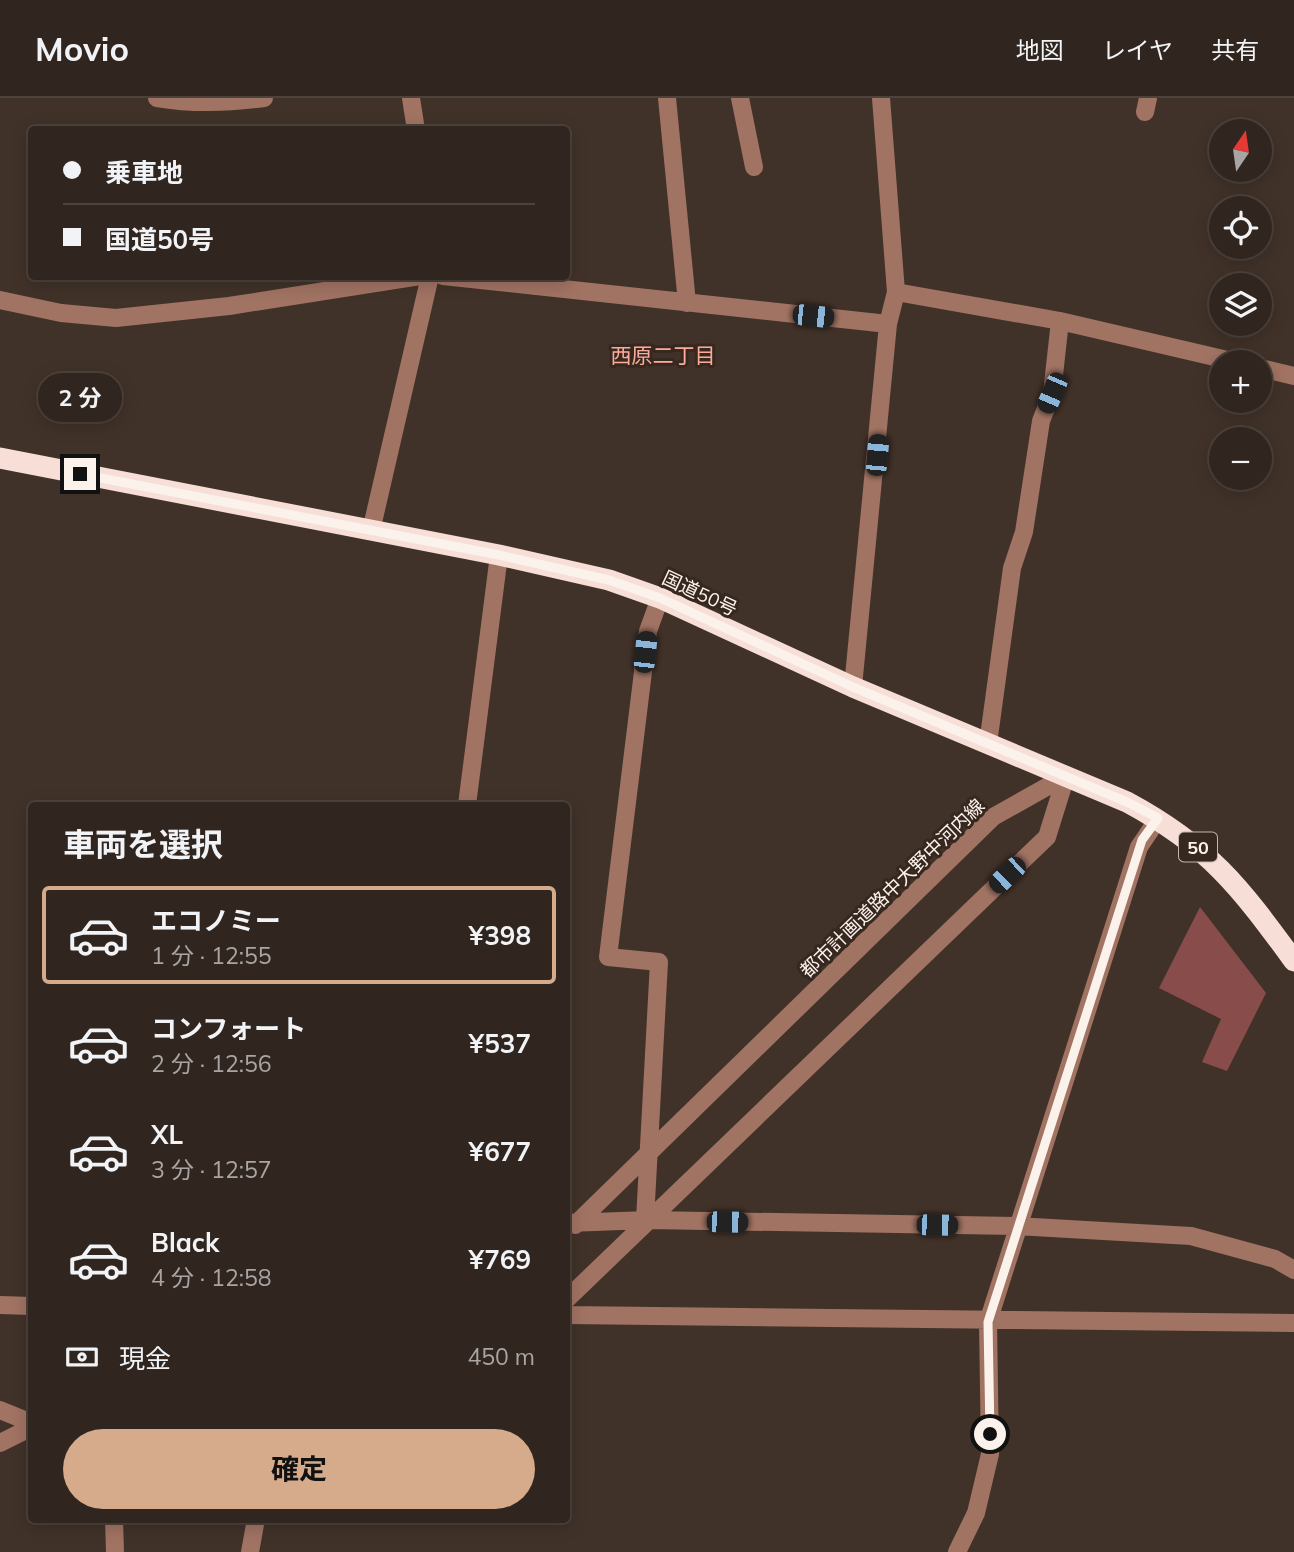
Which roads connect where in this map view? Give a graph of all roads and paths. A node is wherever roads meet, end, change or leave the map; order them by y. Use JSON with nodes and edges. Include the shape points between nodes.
{"nodes":[{"id":1,"x":157,"y":98,"type":"edge"},
{"id":2,"x":264,"y":98,"type":"edge"},
{"id":3,"x":411,"y":98,"type":"edge"},
{"id":4,"x":667,"y":98,"type":"edge"},
{"id":5,"x":740,"y":98,"type":"edge"},
{"id":6,"x":881,"y":98,"type":"edge"},
{"id":7,"x":415,"y":126,"type":"edge"},
{"id":8,"x":754,"y":167,"type":"dead end"},
{"id":9,"x":395,"y":280,"type":"edge"},
{"id":10,"x":429,"y":280,"type":"edge"},
{"id":11,"x":479,"y":280,"type":"edge"},
{"id":12,"x":897,"y":292,"type":"junction"},
{"id":13,"x":0,"y":300,"type":"edge"},
{"id":14,"x":687,"y":303,"type":"junction"},
{"id":15,"x":1060,"y":321,"type":"junction"},
{"id":16,"x":888,"y":324,"type":"junction"},
{"id":17,"x":1209,"y":356,"type":"edge"},
{"id":18,"x":1272,"y":371,"type":"edge"},
{"id":19,"x":1294,"y":376,"type":"edge"},
{"id":20,"x":0,"y":458,"type":"edge"},
{"id":21,"x":371,"y":531,"type":"junction"},
{"id":22,"x":499,"y":555,"type":"junction"},
{"id":23,"x":660,"y":598,"type":"junction"},
{"id":24,"x":853,"y":687,"type":"junction"},
{"id":25,"x":988,"y":744,"type":"junction"},
{"id":26,"x":1066,"y":776,"type":"junction"},
{"id":27,"x":467,"y":802,"type":"edge"},
{"id":28,"x":1158,"y":818,"type":"junction"},
{"id":29,"x":1294,"y":961,"type":"edge"},
{"id":30,"x":648,"y":1154,"type":"junction"},
{"id":31,"x":646,"y":1220,"type":"junction"},
{"id":32,"x":570,"y":1226,"type":"edge"},
{"id":33,"x":1016,"y":1226,"type":"junction"},
{"id":34,"x":1294,"y":1270,"type":"edge"},
{"id":35,"x":570,"y":1295,"type":"edge"},
{"id":36,"x":0,"y":1305,"type":"edge"},
{"id":37,"x":28,"y":1306,"type":"edge"},
{"id":38,"x":570,"y":1315,"type":"edge"},
{"id":39,"x":988,"y":1322,"type":"junction"},
{"id":40,"x":1294,"y":1323,"type":"edge"},
{"id":41,"x":0,"y":1410,"type":"edge"},
{"id":42,"x":28,"y":1423,"type":"edge"},
{"id":43,"x":28,"y":1427,"type":"edge"},
{"id":44,"x":0,"y":1443,"type":"edge"},
{"id":45,"x":114,"y":1523,"type":"edge"},
{"id":46,"x":255,"y":1523,"type":"edge"},
{"id":47,"x":115,"y":1552,"type":"edge"},
{"id":48,"x":250,"y":1552,"type":"edge"},
{"id":49,"x":957,"y":1552,"type":"edge"}],
"edges":[{"from":1,"to":2,"type":"street","via":[[206,103]]},
{"from":3,"to":7,"type":"street"},
{"from":4,"to":14,"type":"street"},
{"from":5,"to":8,"type":"street"},
{"from":6,"to":12,"type":"street"},
{"from":9,"to":13,"type":"street","via":[[117,318],[61,313]]},
{"from":10,"to":21,"type":"street"},
{"from":11,"to":14,"type":"street"},
{"from":12,"to":15,"type":"street"},
{"from":12,"to":16,"type":"street"},
{"from":14,"to":16,"type":"street"},
{"from":15,"to":17,"type":"street"},
{"from":15,"to":25,"type":"street","via":[[1052,393],[1041,421],[1024,532],[1012,568]]},
{"from":16,"to":24,"type":"street"},
{"from":18,"to":19,"type":"street"},
{"from":20,"to":21,"type":"highway","name":"国道50号","number":"50"},
{"from":21,"to":22,"type":"highway","name":"国道50号","number":"50"},
{"from":22,"to":23,"type":"highway","name":"国道50号","number":"50","via":[[609,580]]},
{"from":22,"to":27,"type":"street"},
{"from":23,"to":24,"type":"highway","name":"国道50号","number":"50"},
{"from":23,"to":30,"type":"street","via":[[648,631],[608,957],[659,962]]},
{"from":24,"to":25,"type":"highway","name":"国道50号","number":"50"},
{"from":25,"to":26,"type":"highway","name":"国道50号","number":"50"},
{"from":26,"to":28,"type":"highway","name":"国道50号","number":"50"},
{"from":26,"to":30,"type":"street","name":"都市計画道路中大野中河内線","via":[[993,817]]},
{"from":26,"to":31,"type":"street","via":[[1046,837]]},
{"from":28,"to":29,"type":"highway","name":"国道50号","number":"50","via":[[1224,871]]},
{"from":28,"to":33,"type":"street","via":[[1142,840]]},
{"from":30,"to":31,"type":"street"},
{"from":30,"to":32,"type":"street","name":"都市計画道路中大野中河内線"},
{"from":31,"to":32,"type":"street"},
{"from":31,"to":33,"type":"street"},
{"from":31,"to":35,"type":"street"},
{"from":33,"to":34,"type":"street","via":[[1191,1236],[1275,1258]]},
{"from":33,"to":39,"type":"street"},
{"from":36,"to":37,"type":"street"},
{"from":38,"to":39,"type":"street"},
{"from":39,"to":40,"type":"street"},
{"from":39,"to":49,"type":"street","via":[[990,1454],[976,1513]]},
{"from":41,"to":42,"type":"street"},
{"from":43,"to":44,"type":"street"},
{"from":45,"to":47,"type":"street"},
{"from":46,"to":48,"type":"street"}]}
